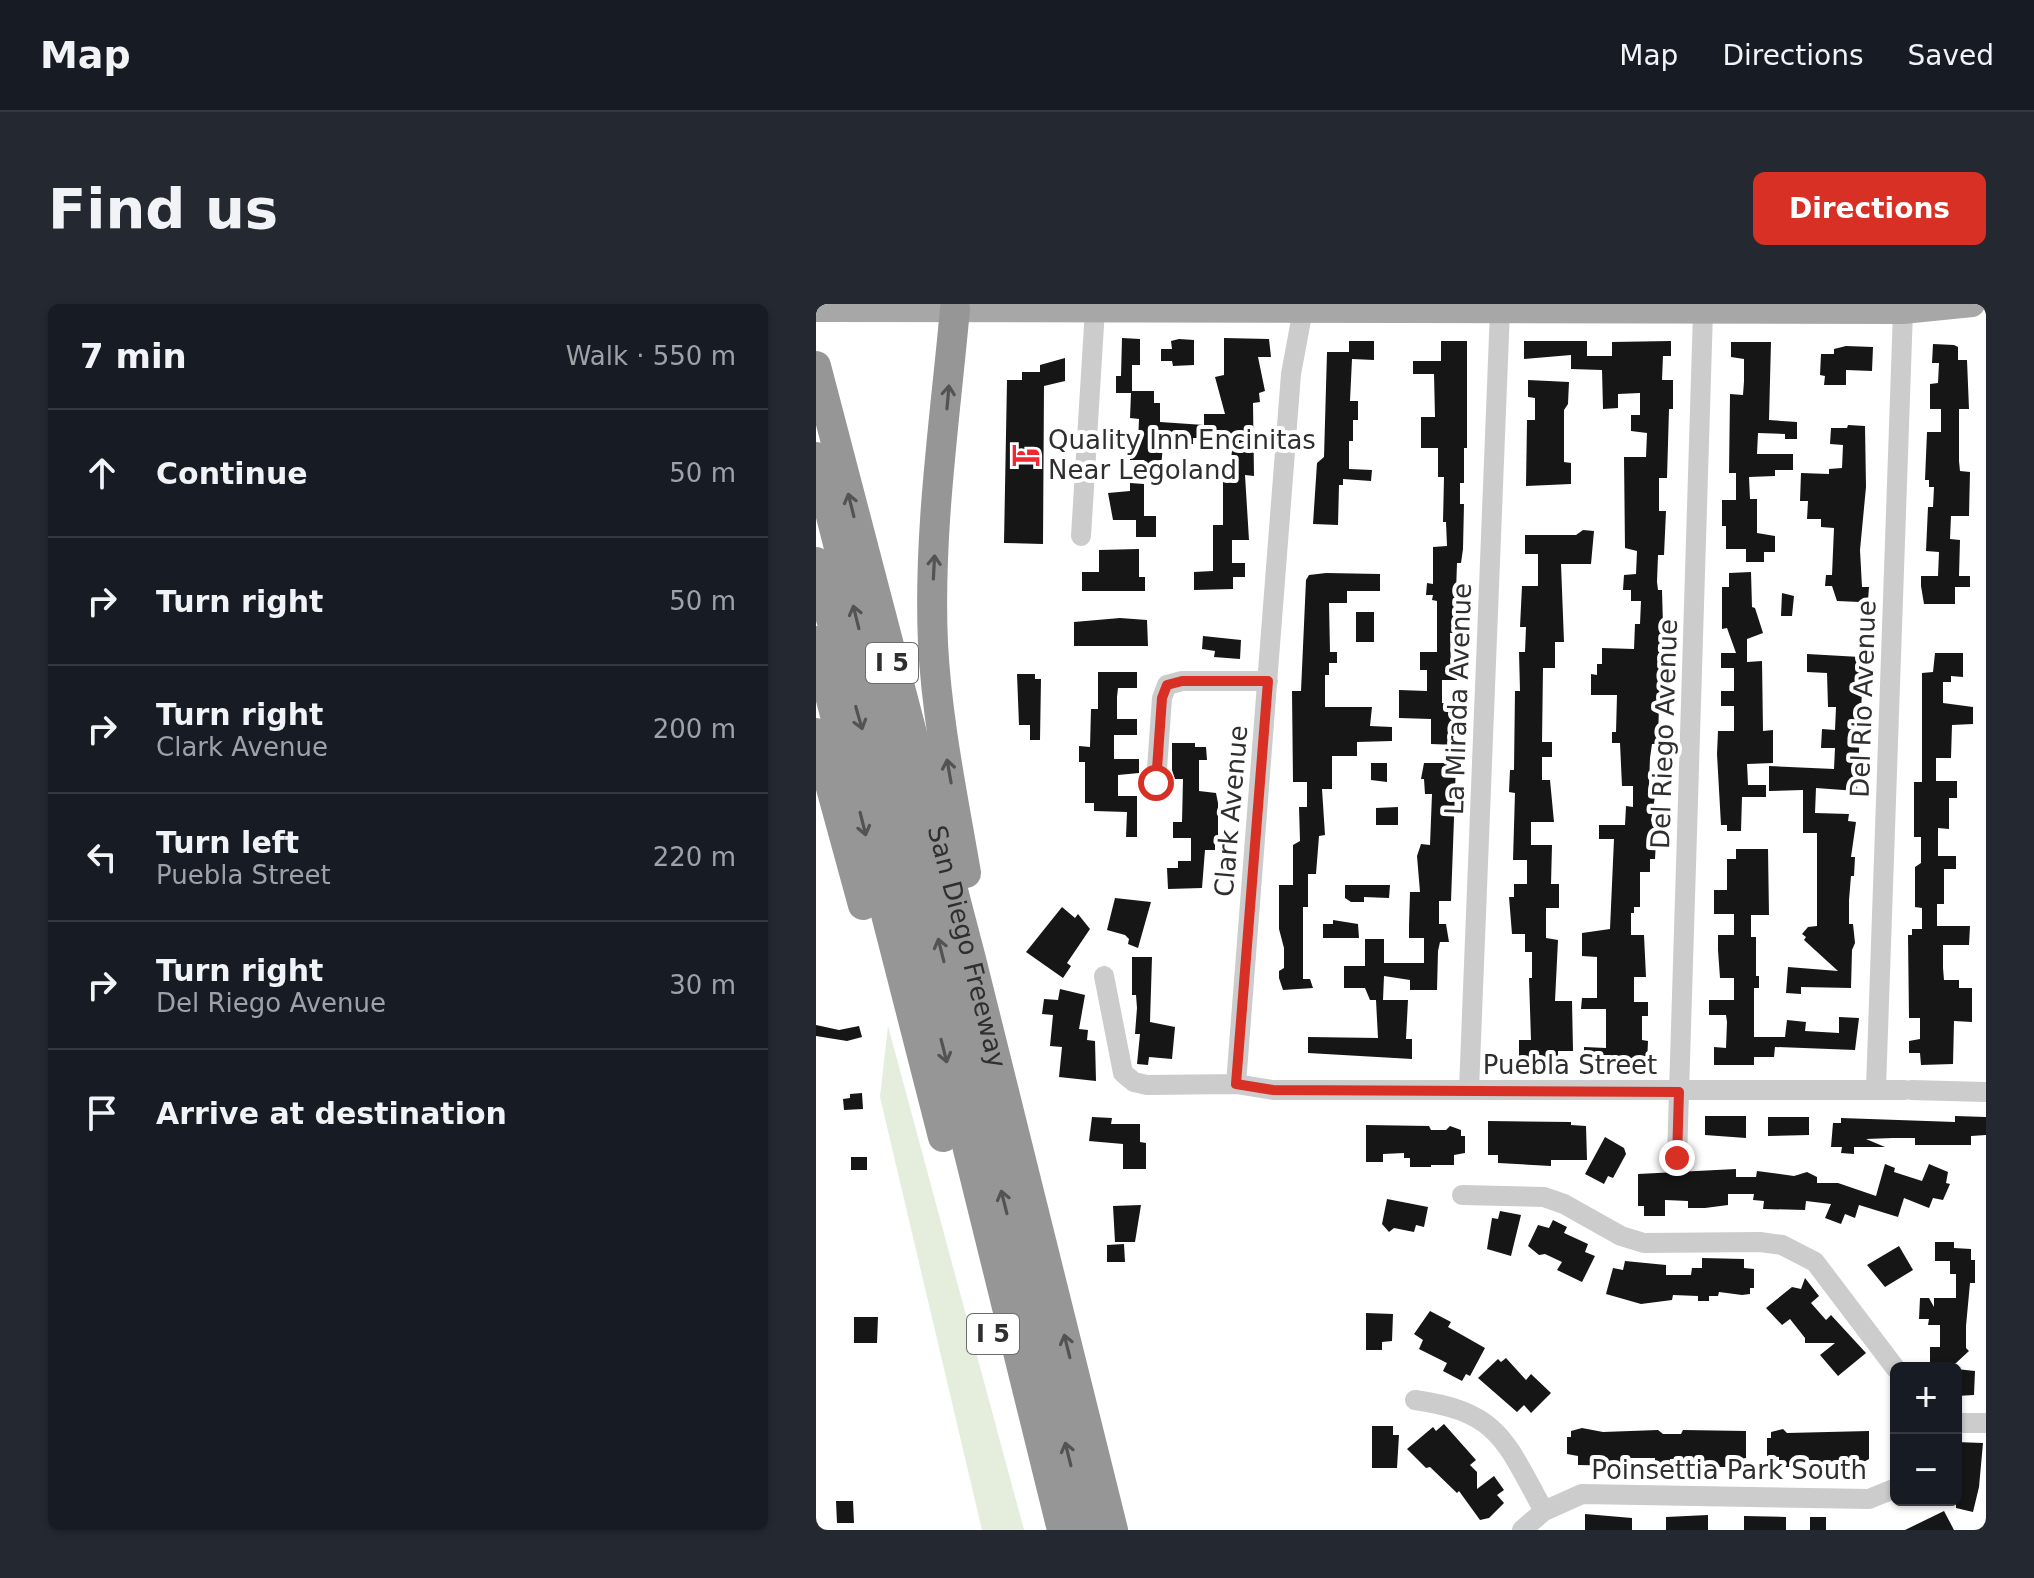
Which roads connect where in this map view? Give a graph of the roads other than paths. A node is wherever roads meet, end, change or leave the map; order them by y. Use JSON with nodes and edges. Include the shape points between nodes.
{"nodes":[{"id":1,"x":1972,"y":304,"type":"edge"},
{"id":2,"x":955,"y":306,"type":"edge"},
{"id":3,"x":1302,"y":307,"type":"edge"},
{"id":4,"x":816,"y":309,"type":"edge"},
{"id":5,"x":1095,"y":309,"type":"junction"},
{"id":6,"x":1500,"y":310,"type":"junction"},
{"id":7,"x":1903,"y":311,"type":"junction"},
{"id":8,"x":1703,"y":312,"type":"junction"},
{"id":9,"x":816,"y":366,"type":"edge"},
{"id":10,"x":816,"y":457,"type":"edge"},
{"id":11,"x":1081,"y":536,"type":"dead end"},
{"id":12,"x":816,"y":562,"type":"edge"},
{"id":13,"x":816,"y":640,"type":"edge"},
{"id":14,"x":1268,"y":681,"type":"junction"},
{"id":15,"x":816,"y":733,"type":"edge"},
{"id":16,"x":1156,"y":783,"type":"dead end"},
{"id":17,"x":971,"y":959,"type":"junction"},
{"id":18,"x":1104,"y":976,"type":"dead end"},
{"id":19,"x":1236,"y":1084,"type":"junction"},
{"id":20,"x":1876,"y":1088,"type":"junction"},
{"id":21,"x":1469,"y":1090,"type":"junction"},
{"id":22,"x":1679,"y":1092,"type":"junction"},
{"id":23,"x":1986,"y":1092,"type":"edge"},
{"id":24,"x":943,"y":1138,"type":"junction"},
{"id":25,"x":1677,"y":1158,"type":"dead end"},
{"id":26,"x":1462,"y":1195,"type":"dead end"},
{"id":27,"x":1891,"y":1362,"type":"edge"},
{"id":28,"x":1415,"y":1400,"type":"dead end"},
{"id":29,"x":1962,"y":1423,"type":"edge"},
{"id":30,"x":1986,"y":1423,"type":"edge"},
{"id":31,"x":1890,"y":1490,"type":"edge"},
{"id":32,"x":1544,"y":1511,"type":"junction"},
{"id":33,"x":1043,"y":1530,"type":"edge"},
{"id":34,"x":1062,"y":1530,"type":"edge"},
{"id":35,"x":1088,"y":1530,"type":"edge"},
{"id":36,"x":1113,"y":1530,"type":"edge"},
{"id":37,"x":1522,"y":1530,"type":"edge"}],
"edges":[{"from":1,"to":7,"type":"main road"},
{"from":2,"to":4,"type":"main road"},
{"from":2,"to":5,"type":"main road"},
{"from":17,"to":2,"type":"highway","one_way":true,"via":[[970,898],[937,701],[933,641],[933,567]]},
{"from":3,"to":5,"type":"main road"},
{"from":3,"to":6,"type":"main road"},
{"from":3,"to":14,"type":"street","name":"Clark Avenue","via":[[1291,374]]},
{"from":5,"to":11,"type":"street"},
{"from":6,"to":8,"type":"main road"},
{"from":6,"to":21,"type":"street","name":"La Mirada Avenue"},
{"from":7,"to":8,"type":"main road"},
{"from":7,"to":20,"type":"street","name":"Del Rio Avenue"},
{"from":8,"to":22,"type":"street","name":"Del Riego Avenue"},
{"from":17,"to":9,"type":"highway","name":"San Diego Freeway","number":"I 5","one_way":true},
{"from":35,"to":10,"type":"highway","one_way":true},
{"from":12,"to":34,"type":"highway","one_way":true,"via":[[917,941]]},
{"from":13,"to":24,"type":"highway","number":"I 5","one_way":true},
{"from":14,"to":16,"type":"street","via":[[1167,685]]},
{"from":14,"to":19,"type":"street","name":"Clark Avenue"},
{"from":15,"to":24,"type":"highway","via":[[900,1042]]},
{"from":36,"to":17,"type":"highway","name":"San Diego Freeway","number":"I 5","one_way":true},
{"from":18,"to":19,"type":"street","name":"Puebla Street","via":[[1123,1073],[1134,1082]]},
{"from":19,"to":21,"type":"street","name":"Puebla Street","via":[[1273,1090]]},
{"from":20,"to":22,"type":"street","name":"Puebla Street"},
{"from":20,"to":23,"type":"street","name":"Puebla Street"},
{"from":21,"to":22,"type":"street","name":"Puebla Street"},
{"from":22,"to":25,"type":"street","name":"Del Riego Avenue"},
{"from":24,"to":33,"type":"highway","number":"I 5"},
{"from":26,"to":27,"type":"street","via":[[1544,1197],[1644,1243],[1782,1245],[1815,1262]]},
{"from":28,"to":32,"type":"street","via":[[1454,1406],[1503,1438]]},
{"from":29,"to":30,"type":"street"},
{"from":31,"to":32,"type":"street","name":"Poinsettia Park South","via":[[1869,1499],[1582,1494]]},
{"from":32,"to":37,"type":"street","name":"Poinsettia Park South"}]}
